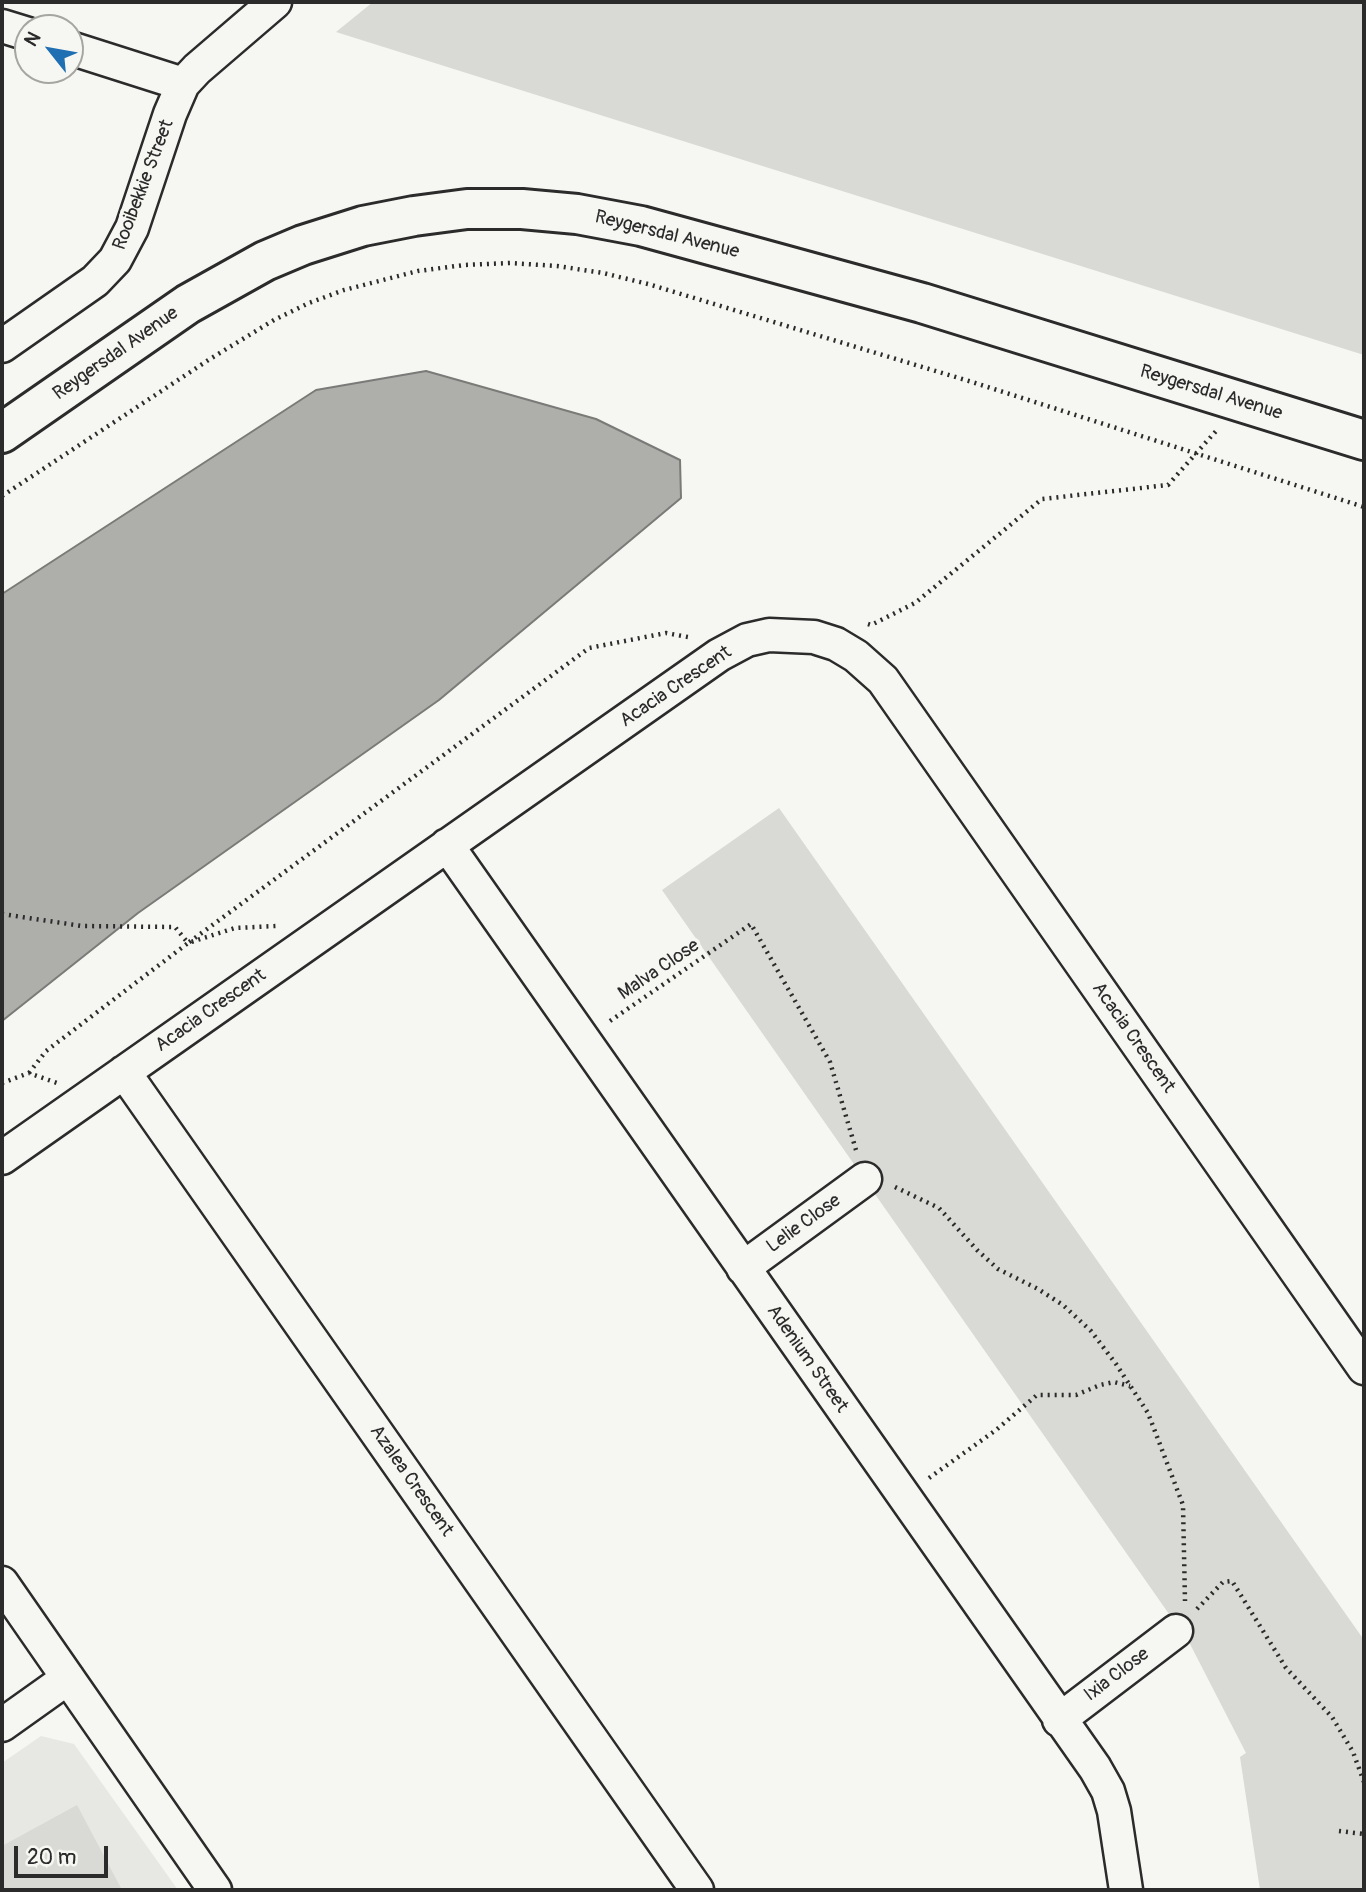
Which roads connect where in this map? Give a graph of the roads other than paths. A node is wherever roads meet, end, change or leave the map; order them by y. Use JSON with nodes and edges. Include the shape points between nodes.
{"nodes":[{"id":1,"x":269,"y":4,"type":"edge"},
{"id":2,"x":84,"y":52,"type":"edge"},
{"id":3,"x":183,"y":84,"type":"junction"},
{"id":4,"x":2,"y":346,"type":"edge"},
{"id":5,"x":2,"y":433,"type":"edge"},
{"id":6,"x":1364,"y":440,"type":"edge"},
{"id":7,"x":447,"y":845,"type":"junction"},
{"id":8,"x":124,"y":1072,"type":"junction"},
{"id":9,"x":2,"y":1158,"type":"edge"},
{"id":10,"x":865,"y":1179,"type":"road end"},
{"id":11,"x":743,"y":1268,"type":"junction"},
{"id":12,"x":1364,"y":1368,"type":"edge"},
{"id":13,"x":2,"y":1583,"type":"edge"},
{"id":14,"x":1183,"y":1623,"type":"road end"},
{"id":15,"x":68,"y":1678,"type":"junction"},
{"id":16,"x":1059,"y":1720,"type":"junction"},
{"id":17,"x":2,"y":1725,"type":"edge"},
{"id":18,"x":215,"y":1890,"type":"edge"},
{"id":19,"x":697,"y":1890,"type":"edge"},
{"id":20,"x":1126,"y":1890,"type":"edge"}],
"edges":[{"from":1,"to":3,"type":"street","name":"Rooibekkie Street"},
{"from":2,"to":3,"type":"street"},
{"from":3,"to":4,"type":"street","name":"Rooibekkie Street","via":[[132,229],[116,260],[95,281]]},
{"from":5,"to":6,"type":"main road","name":"Reygersdal Avenue","via":[[188,304],[265,261],[352,229],[414,216],[467,209],[522,209],[641,226],[922,303]]},
{"from":7,"to":8,"type":"street","name":"Acacia Crescent"},
{"from":7,"to":11,"type":"street","name":"Adenium Street"},
{"from":7,"to":12,"type":"street","name":"Acacia Crescent","via":[[747,640],[769,635],[814,637],[836,644],[883,680]]},
{"from":8,"to":9,"type":"street","name":"Acacia Crescent"},
{"from":8,"to":19,"type":"street","name":"Azalea Crescent"},
{"from":10,"to":11,"type":"street","name":"Lelie Close"},
{"from":11,"to":16,"type":"street","name":"Adenium Street"},
{"from":13,"to":15,"type":"street"},
{"from":14,"to":16,"type":"street","name":"Ixia Close"},
{"from":15,"to":17,"type":"street"},
{"from":15,"to":18,"type":"street"},
{"from":16,"to":20,"type":"street","name":"Adenium Street","via":[[1108,1791]]}]}
